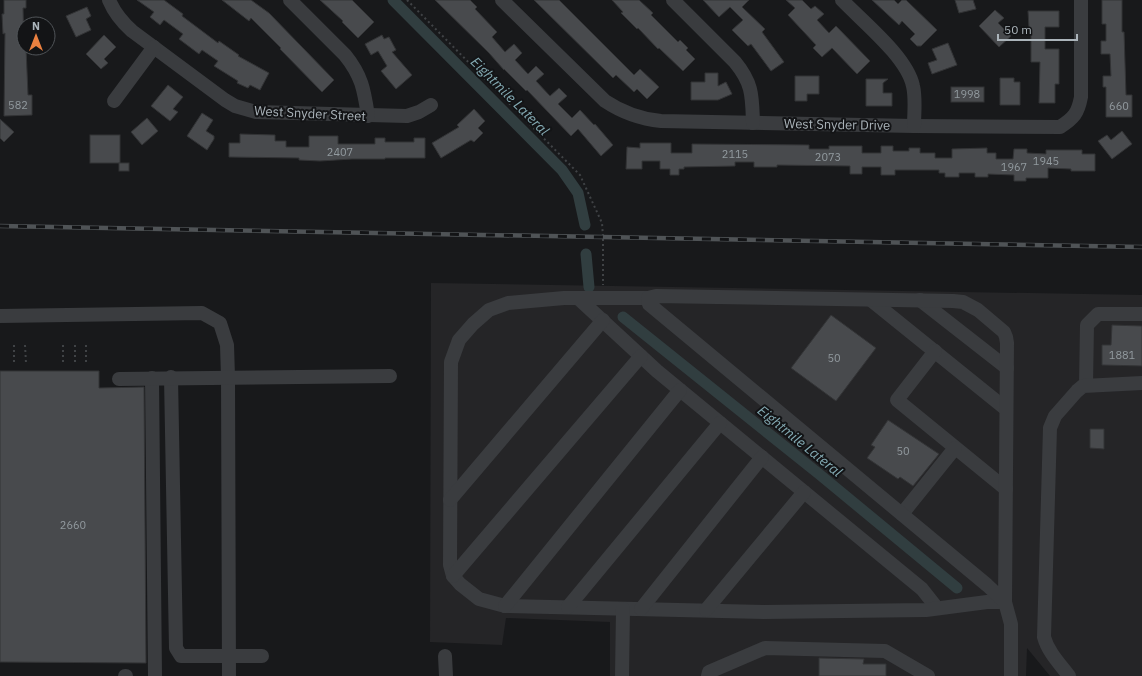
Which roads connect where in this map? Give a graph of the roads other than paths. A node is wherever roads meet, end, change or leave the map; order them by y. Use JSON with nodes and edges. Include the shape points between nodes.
{"nodes":[{"id":1,"x":109,"y":0,"type":"edge"},
{"id":2,"x":290,"y":0,"type":"edge"},
{"id":3,"x":502,"y":0,"type":"edge"},
{"id":4,"x":673,"y":0,"type":"edge"},
{"id":5,"x":842,"y":0,"type":"edge"},
{"id":6,"x":1081,"y":0,"type":"edge"},
{"id":7,"x":154,"y":47,"type":"junction"},
{"id":8,"x":114,"y":101,"type":"dead end"},
{"id":9,"x":431,"y":105,"type":"dead end"},
{"id":10,"x":368,"y":116,"type":"junction"},
{"id":11,"x":753,"y":123,"type":"junction"},
{"id":12,"x":914,"y":126,"type":"junction"},
{"id":13,"x":578,"y":298,"type":"junction"},
{"id":14,"x":648,"y":298,"type":"junction"},
{"id":15,"x":872,"y":300,"type":"junction"},
{"id":16,"x":920,"y":300,"type":"junction"},
{"id":17,"x":1142,"y":314,"type":"edge"},
{"id":18,"x":0,"y":316,"type":"edge"},
{"id":19,"x":603,"y":320,"type":"junction"},
{"id":20,"x":935,"y":351,"type":"junction"},
{"id":21,"x":641,"y":356,"type":"junction"},
{"id":22,"x":1007,"y":368,"type":"junction"},
{"id":23,"x":390,"y":376,"type":"dead end"},
{"id":24,"x":171,"y":377,"type":"junction"},
{"id":25,"x":228,"y":377,"type":"junction"},
{"id":26,"x":152,"y":378,"type":"junction"},
{"id":27,"x":119,"y":379,"type":"dead end"},
{"id":28,"x":1142,"y":383,"type":"edge"},
{"id":29,"x":1086,"y":386,"type":"junction"},
{"id":30,"x":680,"y":390,"type":"junction"},
{"id":31,"x":1006,"y":409,"type":"junction"},
{"id":32,"x":720,"y":423,"type":"junction"},
{"id":33,"x":955,"y":448,"type":"junction"},
{"id":34,"x":762,"y":458,"type":"junction"},
{"id":35,"x":1006,"y":489,"type":"junction"},
{"id":36,"x":804,"y":492,"type":"junction"},
{"id":37,"x":450,"y":500,"type":"junction"},
{"id":38,"x":902,"y":514,"type":"junction"},
{"id":39,"x":452,"y":576,"type":"junction"},
{"id":40,"x":1005,"y":602,"type":"junction"},
{"id":41,"x":505,"y":606,"type":"junction"},
{"id":42,"x":568,"y":608,"type":"junction"},
{"id":43,"x":937,"y":608,"type":"junction"},
{"id":44,"x":623,"y":609,"type":"junction"},
{"id":45,"x":641,"y":609,"type":"junction"},
{"id":46,"x":706,"y":610,"type":"junction"},
{"id":47,"x":262,"y":656,"type":"dead end"},
{"id":48,"x":445,"y":656,"type":"dead end"},
{"id":49,"x":229,"y":657,"type":"junction"},
{"id":50,"x":155,"y":676,"type":"edge"},
{"id":51,"x":229,"y":676,"type":"edge"},
{"id":52,"x":446,"y":676,"type":"edge"},
{"id":53,"x":622,"y":676,"type":"edge"},
{"id":54,"x":708,"y":676,"type":"edge"},
{"id":55,"x":928,"y":676,"type":"edge"},
{"id":56,"x":1011,"y":676,"type":"edge"},
{"id":57,"x":1070,"y":676,"type":"edge"}],
"edges":[{"from":1,"to":7,"type":"street","name":"West Snyder Street","via":[[122,21]]},
{"from":2,"to":10,"type":"street","via":[[354,65],[363,86]]},
{"from":3,"to":11,"type":"street","name":"West Snyder Drive","via":[[605,101],[626,114],[649,120]]},
{"from":4,"to":11,"type":"street","via":[[743,72],[752,94]]},
{"from":5,"to":12,"type":"street","via":[[903,63],[913,86]]},
{"from":6,"to":12,"type":"street","name":"West Snyder Drive","via":[[1081,97],[1079,109],[1071,120],[1060,127]]},
{"from":7,"to":8,"type":"street"},
{"from":7,"to":10,"type":"street","name":"West Snyder Street","via":[[235,106],[256,112]]},
{"from":9,"to":10,"type":"street","name":"West Snyder Street","via":[[407,116]]},
{"from":11,"to":12,"type":"street","name":"West Snyder Drive"},
{"from":13,"to":14,"type":"street"},
{"from":13,"to":19,"type":"street"},
{"from":13,"to":37,"type":"street","via":[[508,303],[489,310],[459,340],[451,362]]},
{"from":14,"to":15,"type":"street","via":[[656,296]]},
{"from":14,"to":38,"type":"street","via":[[649,304]]},
{"from":15,"to":16,"type":"street"},
{"from":15,"to":20,"type":"street"},
{"from":16,"to":22,"type":"street"},
{"from":16,"to":22,"type":"street","via":[[964,302],[978,310],[1004,332]]},
{"from":17,"to":29,"type":"street","via":[[1098,314],[1086,325]]},
{"from":18,"to":25,"type":"street","via":[[202,313],[220,323],[227,345]]},
{"from":19,"to":21,"type":"street"},
{"from":19,"to":37,"type":"street"},
{"from":20,"to":31,"type":"street"},
{"from":20,"to":33,"type":"street","via":[[896,400]]},
{"from":21,"to":30,"type":"street"},
{"from":21,"to":39,"type":"street"},
{"from":22,"to":31,"type":"street"},
{"from":23,"to":25,"type":"street"},
{"from":24,"to":25,"type":"street"},
{"from":24,"to":26,"type":"street"},
{"from":24,"to":49,"type":"street","via":[[176,648],[181,656]]},
{"from":25,"to":49,"type":"street"},
{"from":26,"to":27,"type":"street"},
{"from":26,"to":50,"type":"street"},
{"from":28,"to":29,"type":"street"},
{"from":29,"to":57,"type":"street","via":[[1076,391],[1055,416],[1050,428],[1044,637],[1046,645]]},
{"from":30,"to":32,"type":"street"},
{"from":30,"to":41,"type":"street"},
{"from":31,"to":35,"type":"street"},
{"from":32,"to":34,"type":"street"},
{"from":32,"to":42,"type":"street"},
{"from":33,"to":35,"type":"street"},
{"from":33,"to":38,"type":"street"},
{"from":34,"to":36,"type":"street"},
{"from":34,"to":45,"type":"street"},
{"from":35,"to":40,"type":"street"},
{"from":36,"to":43,"type":"street","via":[[922,589]]},
{"from":36,"to":46,"type":"street"},
{"from":37,"to":39,"type":"street"},
{"from":38,"to":40,"type":"street"},
{"from":39,"to":41,"type":"street","via":[[479,599]]},
{"from":40,"to":43,"type":"street"},
{"from":40,"to":56,"type":"street","via":[[1011,624]]},
{"from":41,"to":42,"type":"street"},
{"from":42,"to":44,"type":"street"},
{"from":43,"to":46,"type":"street","via":[[764,612]]},
{"from":44,"to":45,"type":"street"},
{"from":44,"to":53,"type":"street"},
{"from":45,"to":46,"type":"street"},
{"from":47,"to":49,"type":"street"},
{"from":48,"to":52,"type":"street"},
{"from":49,"to":51,"type":"street"},
{"from":54,"to":55,"type":"street","via":[[709,672],[765,648],[885,651]]}]}
